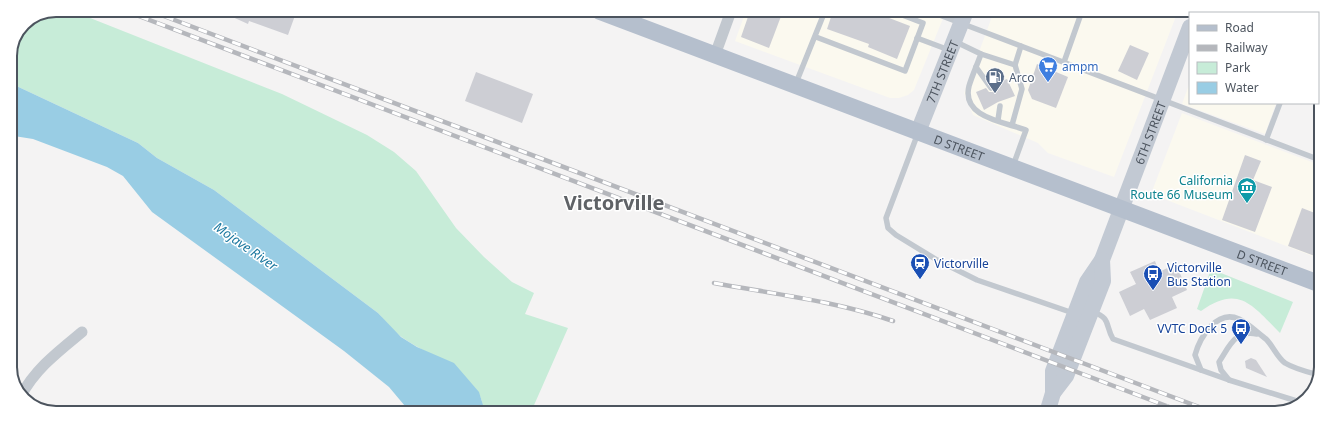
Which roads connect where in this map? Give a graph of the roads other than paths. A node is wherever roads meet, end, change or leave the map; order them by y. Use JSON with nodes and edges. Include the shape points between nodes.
{"nodes":[{"id":1,"x":615,"y":17,"type":"edge"},
{"id":2,"x":730,"y":17,"type":"edge"},
{"id":3,"x":823,"y":17,"type":"edge"},
{"id":4,"x":908,"y":17,"type":"edge"},
{"id":5,"x":963,"y":17,"type":"edge"},
{"id":6,"x":1080,"y":17,"type":"edge"},
{"id":7,"x":1189,"y":30,"type":"edge"},
{"id":8,"x":816,"y":37,"type":"junction"},
{"id":9,"x":917,"y":38,"type":"junction"},
{"id":10,"x":952,"y":46,"type":"junction"},
{"id":11,"x":1021,"y":46,"type":"junction"},
{"id":12,"x":981,"y":54,"type":"junction"},
{"id":13,"x":715,"y":55,"type":"junction"},
{"id":14,"x":1064,"y":62,"type":"junction"},
{"id":15,"x":1015,"y":66,"type":"junction"},
{"id":16,"x":976,"y":67,"type":"junction"},
{"id":17,"x":796,"y":86,"type":"junction"},
{"id":18,"x":991,"y":88,"type":"dead end"},
{"id":19,"x":1163,"y":100,"type":"junction"},
{"id":20,"x":1280,"y":104,"type":"edge"},
{"id":21,"x":1000,"y":106,"type":"dead end"},
{"id":22,"x":998,"y":120,"type":"junction"},
{"id":23,"x":1012,"y":125,"type":"junction"},
{"id":24,"x":918,"y":132,"type":"junction"},
{"id":25,"x":1266,"y":140,"type":"junction"},
{"id":26,"x":1314,"y":158,"type":"edge"},
{"id":27,"x":1013,"y":168,"type":"junction"},
{"id":28,"x":1121,"y":209,"type":"junction"},
{"id":29,"x":1102,"y":260,"type":"junction"},
{"id":30,"x":1314,"y":282,"type":"edge"},
{"id":31,"x":1091,"y":311,"type":"junction"},
{"id":32,"x":1075,"y":314,"type":"junction"},
{"id":33,"x":82,"y":332,"type":"dead end"},
{"id":34,"x":1259,"y":334,"type":"junction"},
{"id":35,"x":1201,"y":370,"type":"junction"},
{"id":36,"x":1314,"y":373,"type":"edge"},
{"id":37,"x":1229,"y":380,"type":"junction"},
{"id":38,"x":24,"y":390,"type":"edge"},
{"id":39,"x":1053,"y":393,"type":"junction"},
{"id":40,"x":1294,"y":401,"type":"edge"},
{"id":41,"x":1048,"y":406,"type":"edge"}],
"edges":[{"from":1,"to":13,"type":"main road","name":"D STREET"},
{"from":2,"to":13,"type":"street"},
{"from":3,"to":8,"type":"lane"},
{"from":4,"to":9,"type":"lane","via":[[923,23]]},
{"from":5,"to":10,"type":"street","name":"7TH STREET"},
{"from":5,"to":11,"type":"lane"},
{"from":6,"to":14,"type":"lane"},
{"from":7,"to":19,"type":"street","name":"6TH STREET"},
{"from":8,"to":9,"type":"lane","via":[[905,71]]},
{"from":8,"to":17,"type":"lane"},
{"from":9,"to":10,"type":"lane"},
{"from":10,"to":12,"type":"lane"},
{"from":10,"to":24,"type":"street","name":"7TH STREET"},
{"from":11,"to":14,"type":"lane"},
{"from":11,"to":15,"type":"lane"},
{"from":12,"to":15,"type":"lane"},
{"from":12,"to":16,"type":"lane"},
{"from":13,"to":17,"type":"main road","name":"D STREET"},
{"from":14,"to":19,"type":"lane"},
{"from":15,"to":23,"type":"lane","via":[[1022,89]]},
{"from":16,"to":18,"type":"lane"},
{"from":16,"to":22,"type":"lane","via":[[969,87],[969,99],[974,110],[983,116]]},
{"from":17,"to":24,"type":"main road","name":"D STREET"},
{"from":19,"to":25,"type":"lane"},
{"from":19,"to":28,"type":"street","name":"6TH STREET"},
{"from":20,"to":25,"type":"lane"},
{"from":21,"to":22,"type":"lane"},
{"from":22,"to":23,"type":"lane"},
{"from":23,"to":27,"type":"lane","via":[[1026,130]]},
{"from":24,"to":27,"type":"main road","name":"D STREET"},
{"from":24,"to":32,"type":"lane","via":[[886,218],[888,228],[937,260],[977,280]]},
{"from":25,"to":26,"type":"lane"},
{"from":27,"to":28,"type":"main road","name":"D STREET"},
{"from":28,"to":29,"type":"street","name":"6TH STREET"},
{"from":28,"to":30,"type":"main road","name":"D STREET"},
{"from":29,"to":31,"type":"street","name":"6TH STREET","via":[[1103,281]]},
{"from":29,"to":32,"type":"street","name":"6TH STREET","via":[[1087,282]]},
{"from":31,"to":35,"type":"lane","via":[[1107,320],[1113,339]]},
{"from":31,"to":39,"type":"street","name":"6TH STREET","via":[[1066,376]]},
{"from":32,"to":39,"type":"street","name":"6TH STREET","via":[[1052,371]]},
{"from":33,"to":38,"type":"street","via":[[44,364]]},
{"from":34,"to":35,"type":"lane","via":[[1240,319],[1233,317],[1217,321],[1210,326],[1197,348],[1195,355]]},
{"from":34,"to":36,"type":"lane","via":[[1284,362]]},
{"from":34,"to":37,"type":"lane","via":[[1243,333],[1230,342],[1219,362],[1221,370]]},
{"from":35,"to":37,"type":"lane"},
{"from":37,"to":40,"type":"lane"},
{"from":39,"to":41,"type":"street","name":"6TH STREET"}]}
